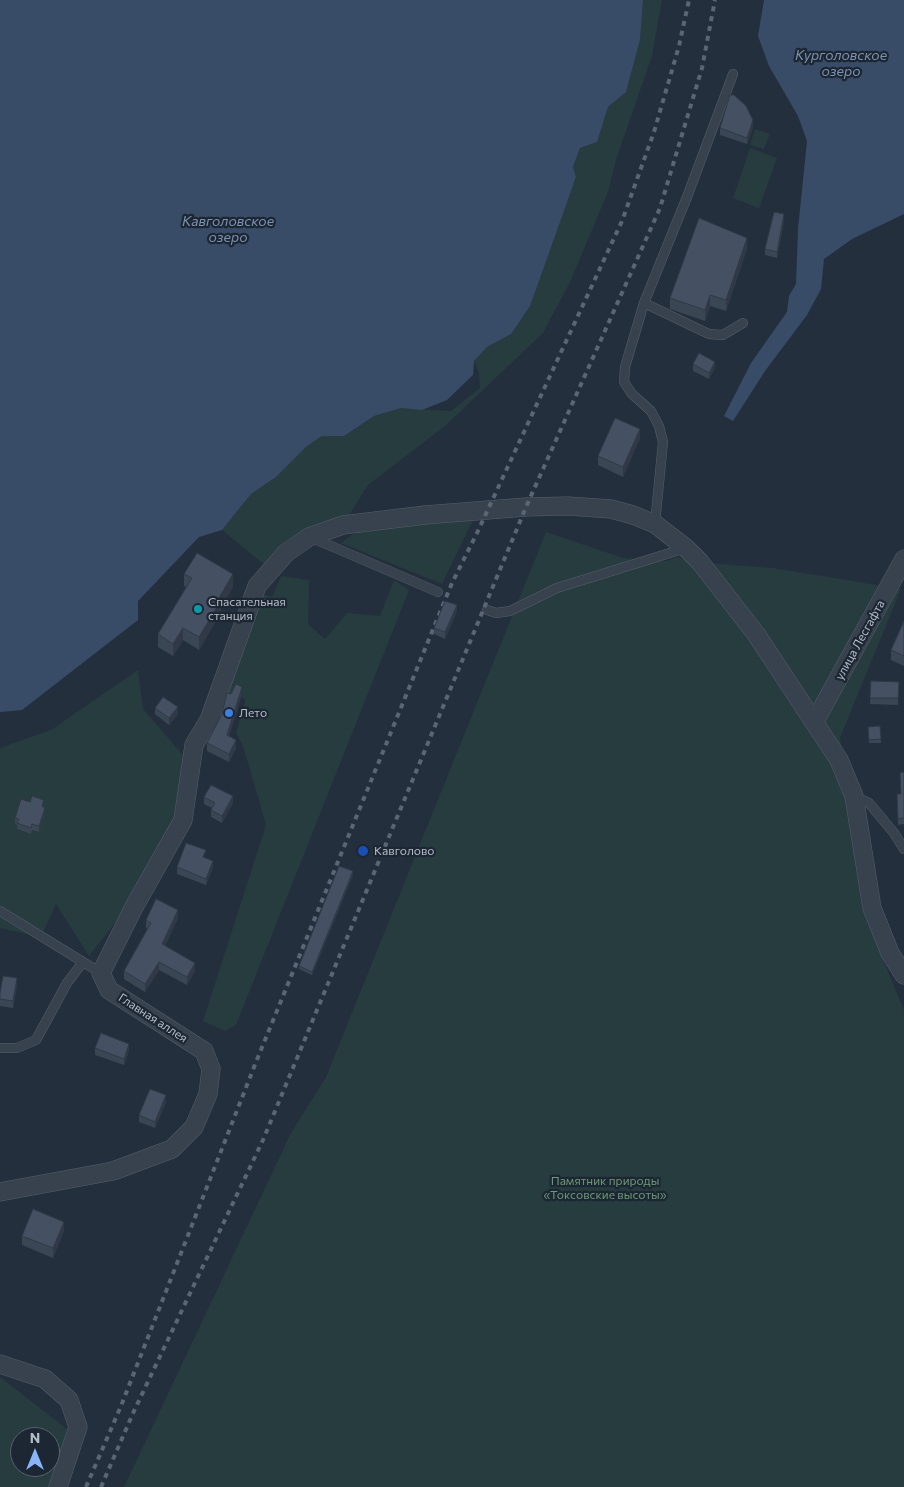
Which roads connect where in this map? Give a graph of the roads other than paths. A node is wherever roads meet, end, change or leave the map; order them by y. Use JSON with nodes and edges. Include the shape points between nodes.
{"nodes":[{"id":1,"x":733,"y":74,"type":"dead end"},
{"id":2,"x":644,"y":303,"type":"junction"},
{"id":3,"x":743,"y":323,"type":"dead end"},
{"id":4,"x":655,"y":524,"type":"junction"},
{"id":5,"x":309,"y":537,"type":"junction"},
{"id":6,"x":686,"y":548,"type":"junction"},
{"id":7,"x":904,"y":559,"type":"edge"},
{"id":8,"x":438,"y":592,"type":"dead end"},
{"id":9,"x":487,"y":610,"type":"dead end"},
{"id":10,"x":816,"y":721,"type":"junction"},
{"id":11,"x":854,"y":796,"type":"junction"},
{"id":12,"x":904,"y":849,"type":"edge"},
{"id":13,"x":0,"y":911,"type":"edge"},
{"id":14,"x":83,"y":962,"type":"junction"},
{"id":15,"x":101,"y":973,"type":"junction"},
{"id":16,"x":904,"y":975,"type":"edge"},
{"id":17,"x":0,"y":1048,"type":"edge"},
{"id":18,"x":0,"y":1192,"type":"edge"},
{"id":19,"x":0,"y":1364,"type":"edge"},
{"id":20,"x":58,"y":1487,"type":"edge"}],
"edges":[{"from":1,"to":2,"type":"lane","via":[[688,197]]},
{"from":2,"to":3,"type":"lane","via":[[709,334],[723,335]]},
{"from":2,"to":4,"type":"lane","via":[[625,367],[624,382],[651,411],[663,442]]},
{"from":4,"to":5,"type":"street","via":[[611,509],[526,507],[384,519],[343,526]]},
{"from":4,"to":6,"type":"street"},
{"from":5,"to":8,"type":"lane"},
{"from":5,"to":15,"type":"street","via":[[286,553],[257,586],[209,720],[194,745],[183,820]]},
{"from":6,"to":9,"type":"lane","via":[[557,588],[510,611],[496,613]]},
{"from":6,"to":10,"type":"street","via":[[756,634]]},
{"from":7,"to":10,"type":"street","name":"улица Лесгафта"},
{"from":10,"to":11,"type":"street","via":[[839,760]]},
{"from":11,"to":12,"type":"lane","via":[[869,803]]},
{"from":11,"to":16,"type":"street","via":[[872,908],[890,953]]},
{"from":13,"to":14,"type":"lane"},
{"from":14,"to":15,"type":"lane"},
{"from":14,"to":17,"type":"lane","via":[[36,1040],[17,1048]]},
{"from":15,"to":18,"type":"street","name":"Главная аллея","via":[[109,990],[204,1051],[211,1069],[208,1094],[194,1127],[172,1149],[113,1171]]},
{"from":19,"to":20,"type":"street","via":[[45,1378],[69,1400],[78,1427]]}]}
